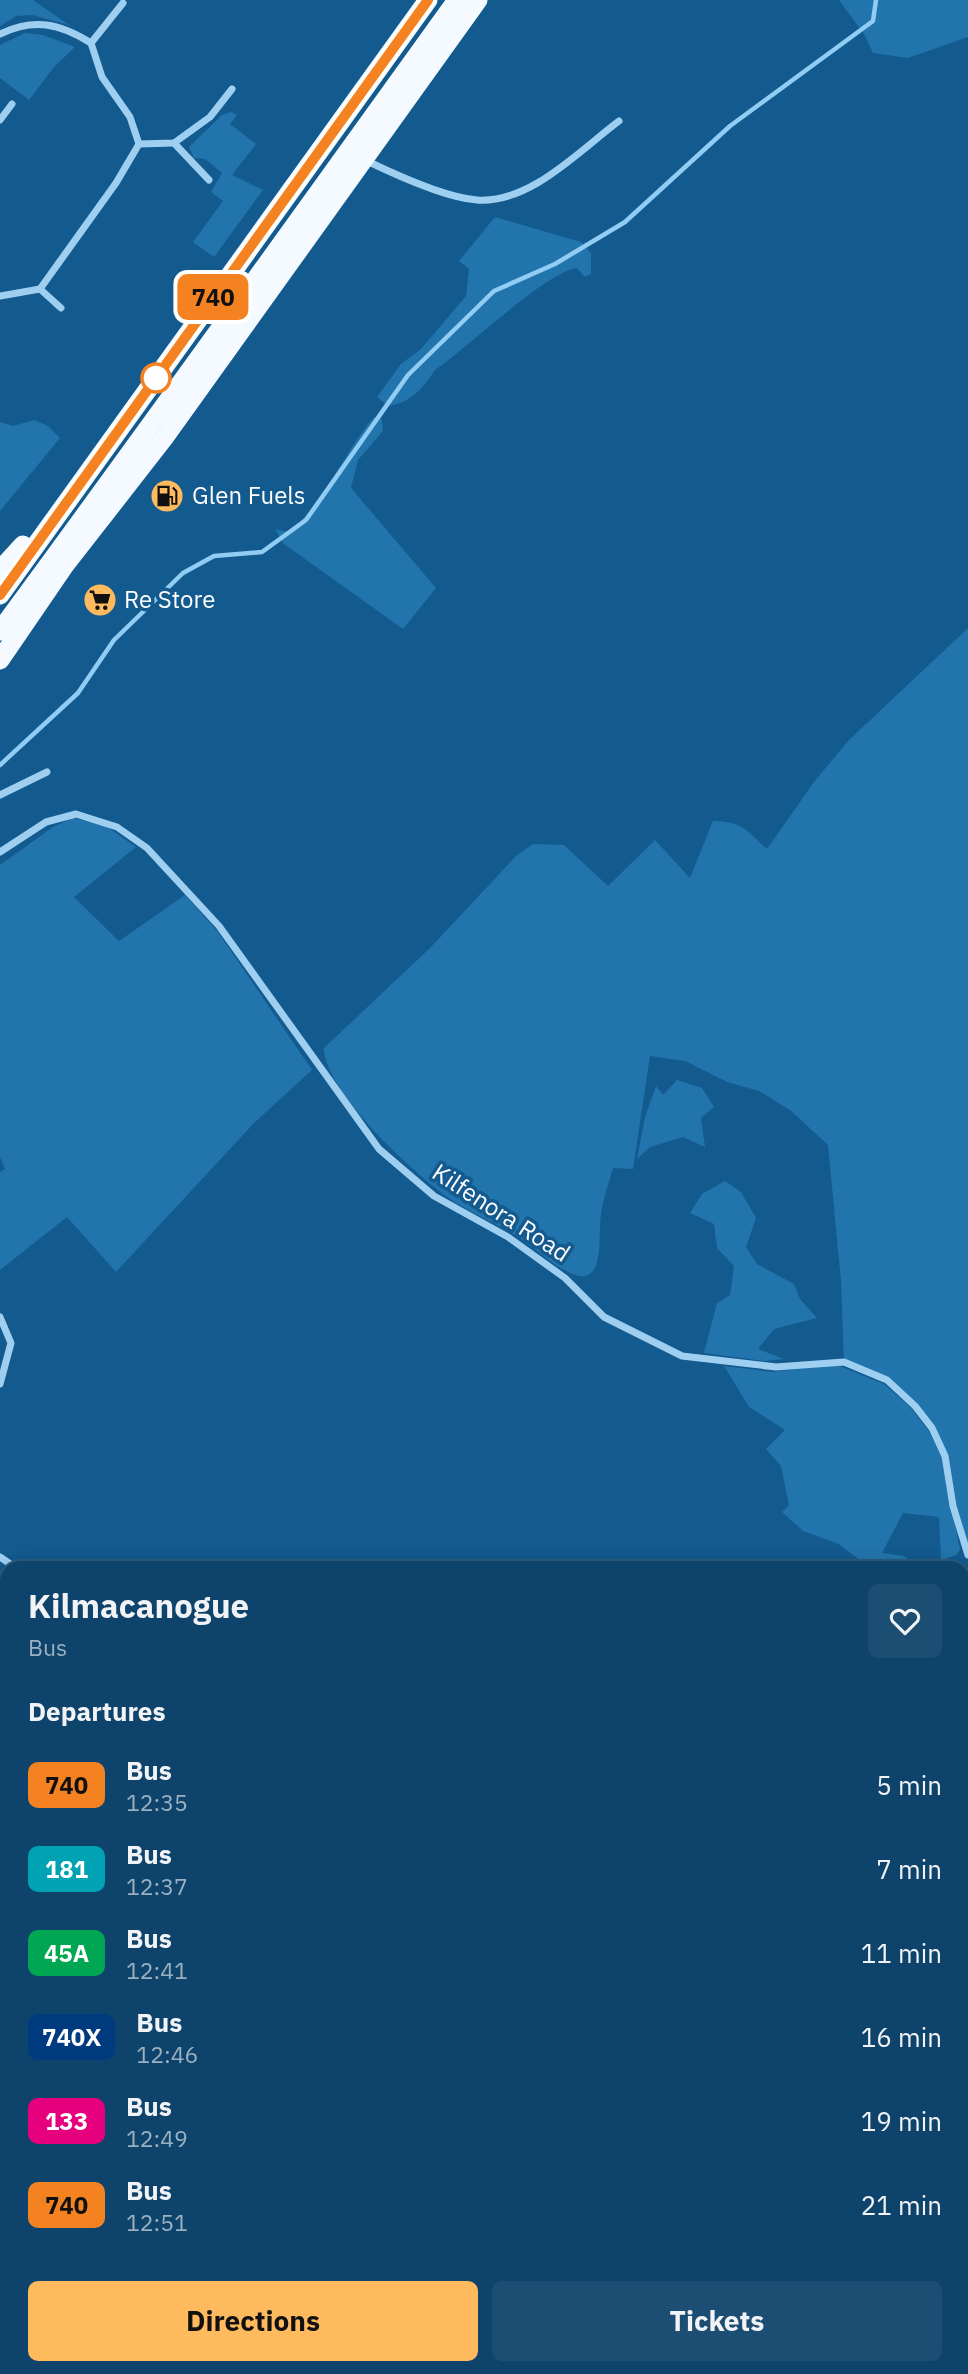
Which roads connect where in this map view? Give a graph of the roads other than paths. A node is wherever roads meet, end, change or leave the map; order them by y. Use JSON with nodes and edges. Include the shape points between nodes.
{"nodes":[{"id":1,"x":421,"y":0,"type":"edge"},
{"id":2,"x":428,"y":0,"type":"edge"},
{"id":3,"x":457,"y":0,"type":"edge"},
{"id":4,"x":478,"y":0,"type":"edge"},
{"id":5,"x":123,"y":2,"type":"dead end"},
{"id":6,"x":409,"y":27,"type":"junction"},
{"id":7,"x":0,"y":34,"type":"edge"},
{"id":8,"x":91,"y":43,"type":"junction"},
{"id":9,"x":232,"y":89,"type":"dead end"},
{"id":10,"x":12,"y":104,"type":"dead end"},
{"id":11,"x":0,"y":120,"type":"edge"},
{"id":12,"x":619,"y":121,"type":"dead end"},
{"id":13,"x":139,"y":144,"type":"junction"},
{"id":14,"x":173,"y":144,"type":"junction"},
{"id":15,"x":363,"y":159,"type":"junction"},
{"id":16,"x":209,"y":180,"type":"dead end"},
{"id":17,"x":40,"y":289,"type":"junction"},
{"id":18,"x":0,"y":296,"type":"edge"},
{"id":19,"x":61,"y":308,"type":"dead end"},
{"id":20,"x":74,"y":492,"type":"junction"},
{"id":21,"x":0,"y":570,"type":"edge"},
{"id":22,"x":0,"y":595,"type":"edge"},
{"id":23,"x":0,"y":631,"type":"edge"},
{"id":24,"x":0,"y":660,"type":"edge"},
{"id":25,"x":47,"y":772,"type":"dead end"},
{"id":26,"x":0,"y":795,"type":"edge"},
{"id":27,"x":0,"y":852,"type":"edge"},
{"id":28,"x":0,"y":1317,"type":"edge"},
{"id":29,"x":0,"y":1384,"type":"edge"},
{"id":30,"x":968,"y":1555,"type":"edge"}],
"edges":[{"from":1,"to":6,"type":"highway"},
{"from":2,"to":6,"type":"highway"},
{"from":3,"to":23,"type":"highway"},
{"from":4,"to":15,"type":"highway"},
{"from":5,"to":8,"type":"street"},
{"from":6,"to":20,"type":"highway"},
{"from":7,"to":8,"type":"street","via":[[39,23]]},
{"from":8,"to":13,"type":"street","via":[[102,77],[130,117]]},
{"from":9,"to":14,"type":"street","via":[[210,117]]},
{"from":10,"to":11,"type":"street"},
{"from":12,"to":15,"type":"street","via":[[535,184],[506,196],[477,200],[401,178]]},
{"from":13,"to":14,"type":"street"},
{"from":13,"to":17,"type":"street"},
{"from":14,"to":16,"type":"street"},
{"from":15,"to":24,"type":"highway"},
{"from":17,"to":18,"type":"street"},
{"from":17,"to":19,"type":"street"},
{"from":20,"to":21,"type":"highway"},
{"from":20,"to":22,"type":"highway"},
{"from":25,"to":26,"type":"street"},
{"from":27,"to":30,"type":"street","name":"Kilfenora Road","via":[[46,822],[76,814],[117,827],[148,848],[219,926],[379,1149],[434,1196],[508,1237],[565,1278],[604,1317],[682,1356],[776,1367],[844,1362],[887,1380],[932,1428],[946,1457],[953,1506]]},
{"from":28,"to":29,"type":"street","via":[[11,1342]]}]}
